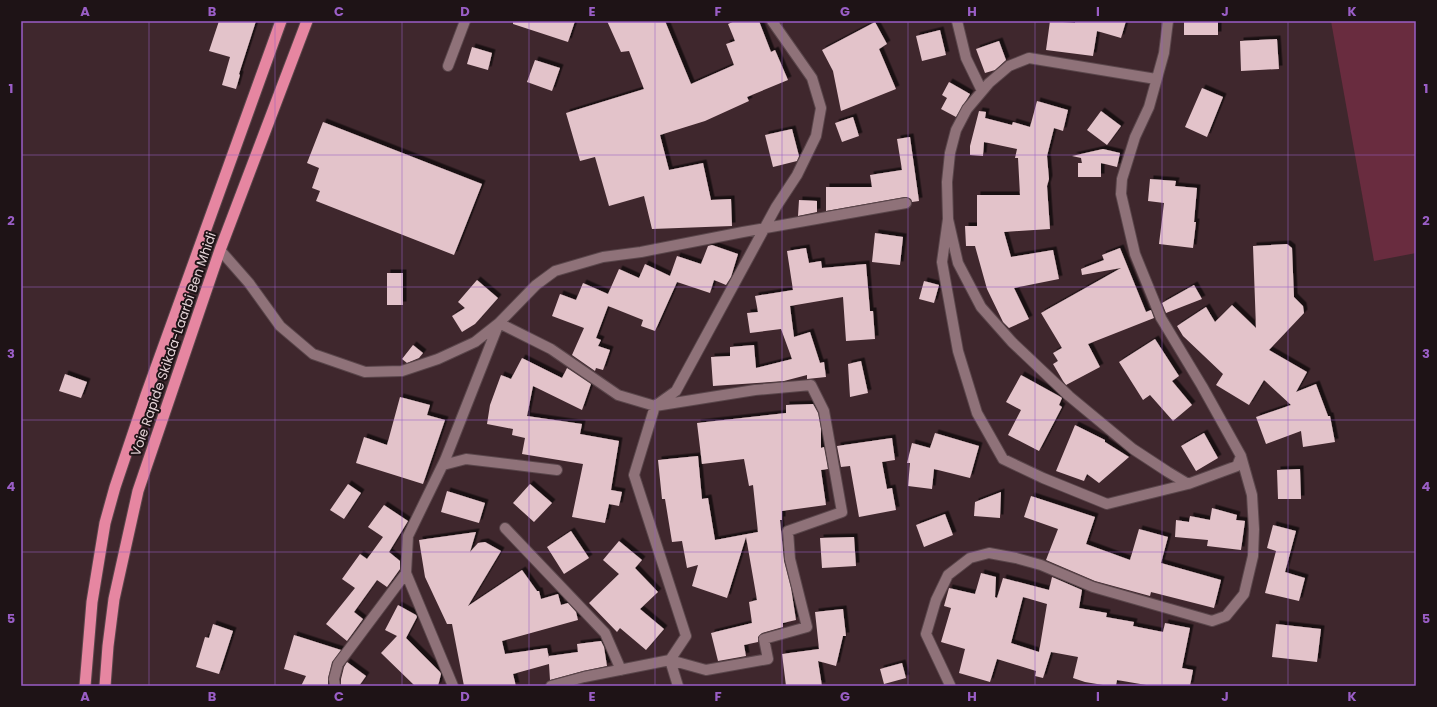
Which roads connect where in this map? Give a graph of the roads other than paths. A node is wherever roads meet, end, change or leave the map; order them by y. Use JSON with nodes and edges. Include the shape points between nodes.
{"nodes":[{"id":1,"x":281,"y":21,"type":"edge"},
{"id":2,"x":307,"y":21,"type":"edge"},
{"id":3,"x":465,"y":21,"type":"edge"},
{"id":4,"x":772,"y":21,"type":"edge"},
{"id":5,"x":956,"y":21,"type":"edge"},
{"id":6,"x":1168,"y":21,"type":"edge"},
{"id":7,"x":448,"y":66,"type":"dead end"},
{"id":8,"x":1156,"y":79,"type":"junction"},
{"id":9,"x":982,"y":91,"type":"junction"},
{"id":10,"x":906,"y":203,"type":"dead end"},
{"id":11,"x":948,"y":219,"type":"junction"},
{"id":12,"x":765,"y":228,"type":"junction"},
{"id":13,"x":220,"y":250,"type":"junction"},
{"id":14,"x":499,"y":322,"type":"junction"},
{"id":15,"x":655,"y":406,"type":"junction"},
{"id":16,"x":1241,"y":456,"type":"junction"},
{"id":17,"x":443,"y":465,"type":"junction"},
{"id":18,"x":558,"y":470,"type":"dead end"},
{"id":19,"x":1188,"y":484,"type":"junction"},
{"id":20,"x":505,"y":528,"type":"dead end"},
{"id":21,"x":406,"y":574,"type":"junction"},
{"id":22,"x":670,"y":660,"type":"junction"},
{"id":23,"x":621,"y":670,"type":"junction"},
{"id":24,"x":950,"y":685,"type":"edge"},
{"id":25,"x":85,"y":686,"type":"edge"},
{"id":26,"x":105,"y":686,"type":"edge"},
{"id":27,"x":335,"y":686,"type":"edge"},
{"id":28,"x":453,"y":686,"type":"edge"},
{"id":29,"x":551,"y":686,"type":"edge"},
{"id":30,"x":678,"y":686,"type":"edge"}],
"edges":[{"from":1,"to":25,"type":"highway","name":"Voie Rapide Skikda-Laarbi Ben Mhidi","via":[[146,395],[116,487],[106,523],[92,602]]},
{"from":2,"to":13,"type":"highway","name":"Voie Rapide Skikda-Laarbi Ben Mhidi"},
{"from":3,"to":7,"type":"street"},
{"from":4,"to":12,"type":"street","via":[[812,78],[821,108],[816,136],[797,175]]},
{"from":5,"to":9,"type":"street","via":[[966,58]]},
{"from":6,"to":8,"type":"street","via":[[1164,53]]},
{"from":8,"to":9,"type":"street","via":[[1029,58],[1009,66]]},
{"from":8,"to":16,"type":"street","via":[[1149,107],[1135,138],[1122,180],[1121,194],[1135,254],[1161,318]]},
{"from":9,"to":11,"type":"street","via":[[967,109],[956,130],[952,145],[947,182]]},
{"from":10,"to":12,"type":"street"},
{"from":11,"to":19,"type":"street","via":[[958,263],[981,307],[1012,342],[1069,396],[1133,449]]},
{"from":11,"to":19,"type":"street","via":[[942,262],[958,350],[977,413],[1003,459],[1107,504]]},
{"from":12,"to":14,"type":"street","via":[[603,257],[555,271],[536,285]]},
{"from":12,"to":15,"type":"street","via":[[676,392]]},
{"from":13,"to":14,"type":"street","via":[[249,283],[280,326],[313,354],[365,372],[402,371],[438,359],[475,342]]},
{"from":13,"to":26,"type":"highway","name":"Voie Rapide Skikda-Laarbi Ben Mhidi","via":[[138,491],[114,599]]},
{"from":14,"to":15,"type":"street","via":[[551,349],[618,395]]},
{"from":14,"to":17,"type":"street"},
{"from":15,"to":22,"type":"street","via":[[634,475],[686,636]]},
{"from":15,"to":22,"type":"street","via":[[755,390],[811,385],[824,411],[842,512],[788,531],[790,559],[807,627],[764,638],[768,659],[706,670]]},
{"from":16,"to":19,"type":"street","via":[[1237,466]]},
{"from":16,"to":24,"type":"street","via":[[1252,495],[1253,556],[1244,594],[1226,616],[1212,621],[1093,587],[1041,565],[989,553],[970,558],[948,575],[936,600],[926,634]]},
{"from":17,"to":18,"type":"street","via":[[466,459]]},
{"from":17,"to":21,"type":"street","via":[[408,536]]},
{"from":20,"to":23,"type":"street","via":[[605,633]]},
{"from":21,"to":27,"type":"street","via":[[338,664]]},
{"from":21,"to":28,"type":"street"},
{"from":22,"to":23,"type":"street"},
{"from":22,"to":30,"type":"street"},
{"from":23,"to":29,"type":"street"}]}
